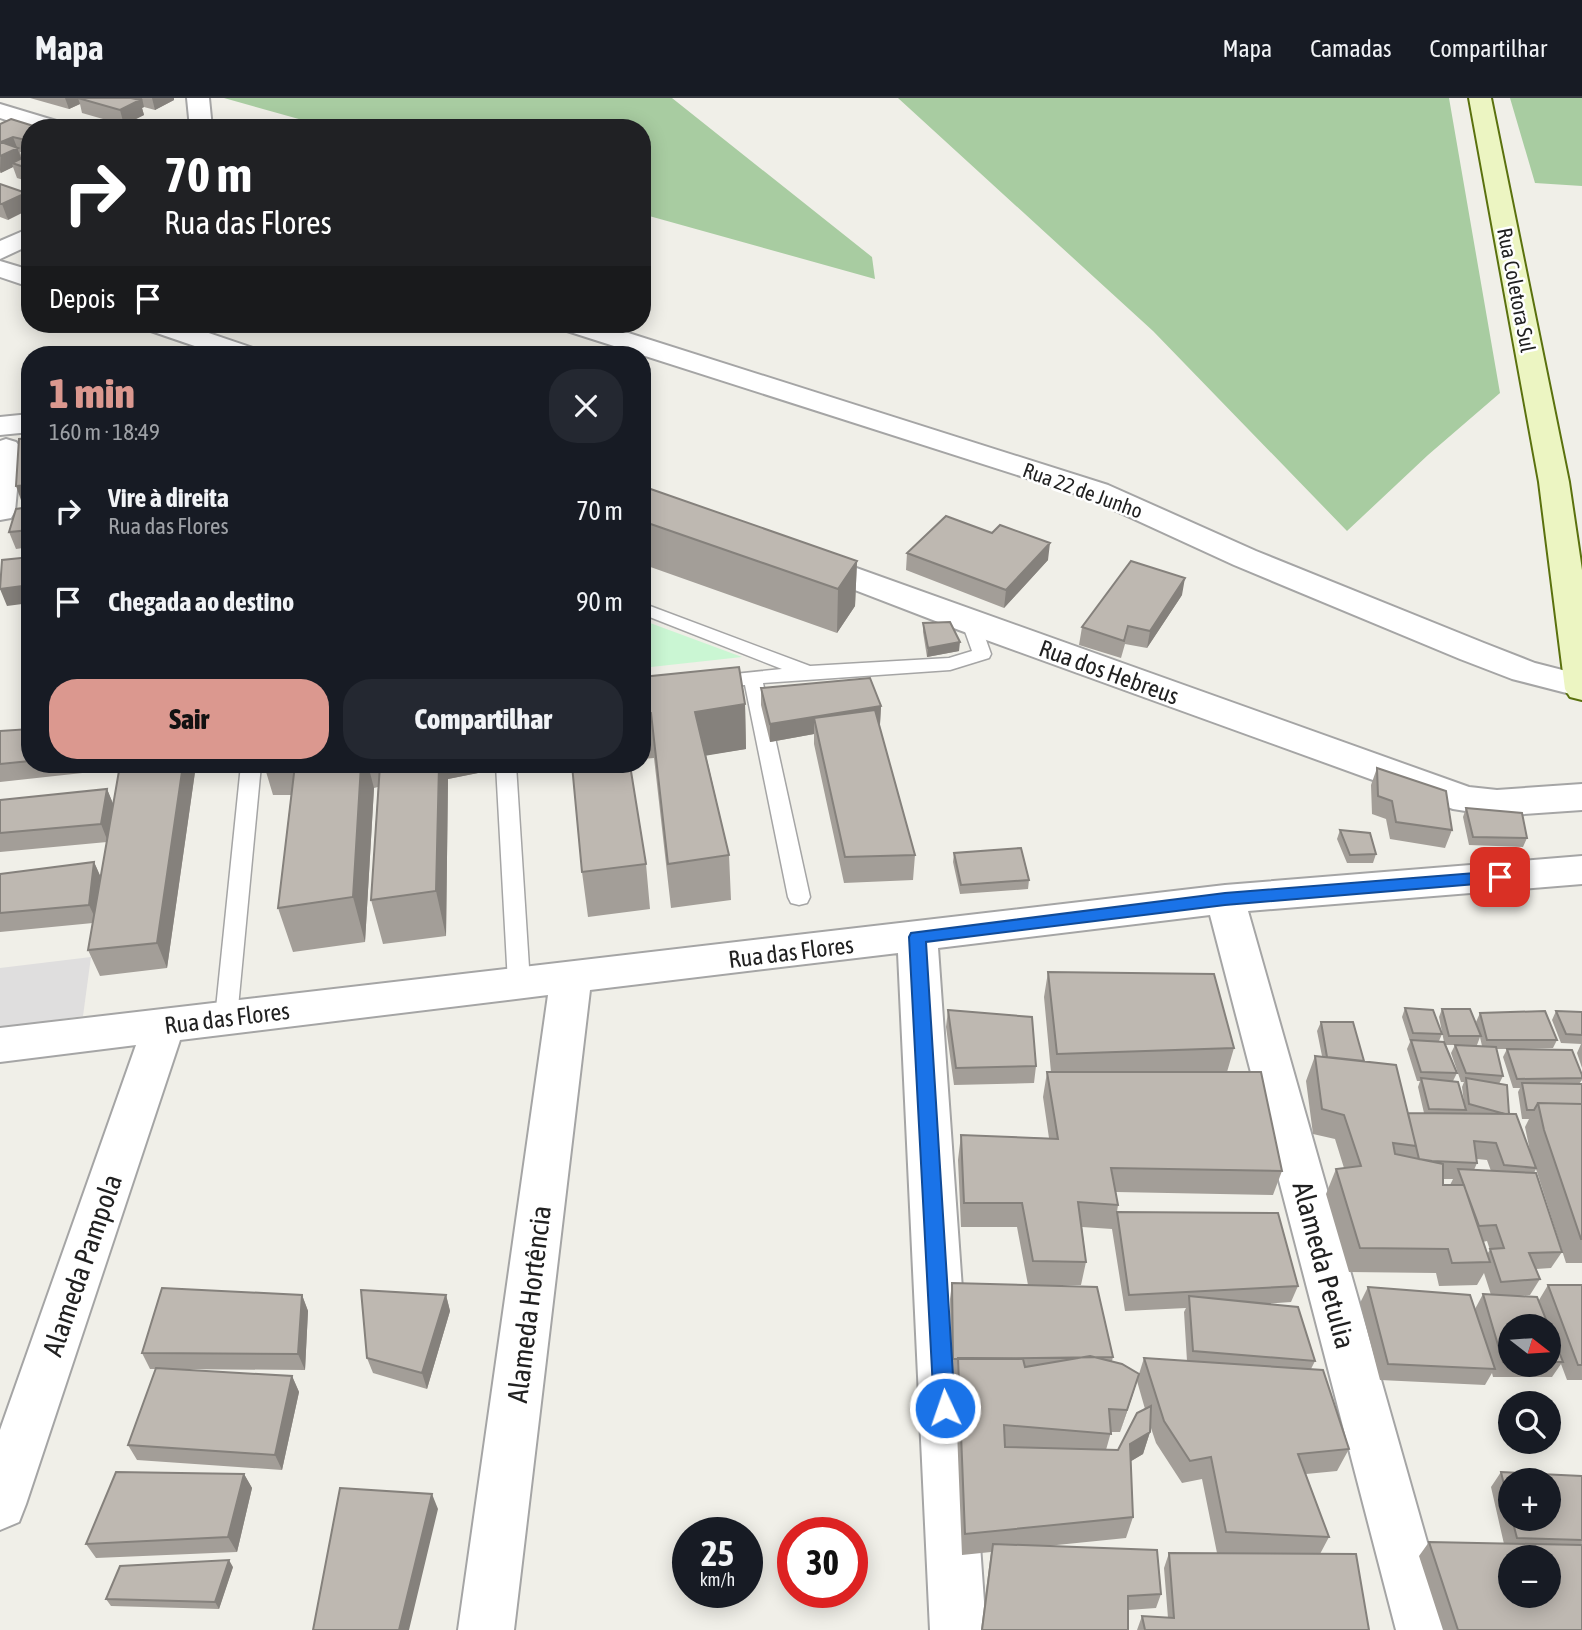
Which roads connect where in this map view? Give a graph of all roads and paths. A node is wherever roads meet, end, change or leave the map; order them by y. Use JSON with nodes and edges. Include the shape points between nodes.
{"nodes":[{"id":1,"x":198,"y":98,"type":"edge"},
{"id":2,"x":1480,"y":98,"type":"edge"},
{"id":3,"x":0,"y":111,"type":"edge"},
{"id":4,"x":26,"y":119,"type":"edge"},
{"id":5,"x":200,"y":119,"type":"edge"},
{"id":6,"x":21,"y":240,"type":"edge"},
{"id":7,"x":0,"y":251,"type":"edge"},
{"id":8,"x":0,"y":269,"type":"edge"},
{"id":9,"x":21,"y":276,"type":"edge"},
{"id":10,"x":183,"y":333,"type":"edge"},
{"id":11,"x":601,"y":333,"type":"edge"},
{"id":12,"x":220,"y":346,"type":"edge"},
{"id":13,"x":642,"y":346,"type":"edge"},
{"id":14,"x":651,"y":349,"type":"edge"},
{"id":15,"x":9,"y":442,"type":"edge"},
{"id":16,"x":1568,"y":484,"type":"edge"},
{"id":17,"x":0,"y":512,"type":"edge"},
{"id":18,"x":771,"y":547,"type":"edge"},
{"id":19,"x":651,"y":611,"type":"edge"},
{"id":20,"x":971,"y":623,"type":"junction"},
{"id":21,"x":1579,"y":635,"type":"edge"},
{"id":22,"x":809,"y":672,"type":"junction"},
{"id":23,"x":752,"y":678,"type":"junction"},
{"id":24,"x":697,"y":684,"type":"edge"},
{"id":25,"x":1582,"y":688,"type":"edge"},
{"id":26,"x":250,"y":773,"type":"edge"},
{"id":27,"x":506,"y":773,"type":"edge"},
{"id":28,"x":1582,"y":797,"type":"edge"},
{"id":29,"x":1582,"y":870,"type":"edge"},
{"id":30,"x":799,"y":897,"type":"dead end"},
{"id":31,"x":1225,"y":899,"type":"junction"},
{"id":32,"x":917,"y":937,"type":"junction"},
{"id":33,"x":571,"y":978,"type":"junction"},
{"id":34,"x":519,"y":983,"type":"junction"},
{"id":35,"x":226,"y":1018,"type":"junction"},
{"id":36,"x":164,"y":1025,"type":"junction"},
{"id":37,"x":0,"y":1045,"type":"edge"},
{"id":38,"x":0,"y":1504,"type":"edge"},
{"id":39,"x":486,"y":1630,"type":"edge"},
{"id":40,"x":958,"y":1630,"type":"edge"},
{"id":41,"x":1424,"y":1630,"type":"edge"}],
"edges":[{"from":1,"to":5,"type":"street"},
{"from":2,"to":16,"type":"street","name":"Rua Coletora Sul"},
{"from":3,"to":4,"type":"street"},
{"from":6,"to":7,"type":"street"},
{"from":8,"to":9,"type":"street"},
{"from":10,"to":12,"type":"street"},
{"from":11,"to":13,"type":"street","name":"Rua 22 de Junho"},
{"from":14,"to":25,"type":"street","name":"Rua 22 de Junho","via":[[1097,491],[1459,646]]},
{"from":15,"to":17,"type":"street"},
{"from":16,"to":21,"type":"street","name":"Rua Coletora Sul"},
{"from":18,"to":20,"type":"street","name":"Rua dos Hebreus"},
{"from":19,"to":22,"type":"lane"},
{"from":20,"to":22,"type":"lane","via":[[982,654],[950,664]]},
{"from":20,"to":28,"type":"street","name":"Rua dos Hebreus","via":[[1465,800],[1497,803]]},
{"from":21,"to":25,"type":"street","name":"Rua Coletora Sul"},
{"from":22,"to":23,"type":"lane"},
{"from":23,"to":24,"type":"lane"},
{"from":23,"to":30,"type":"lane"},
{"from":26,"to":35,"type":"lane"},
{"from":27,"to":34,"type":"lane"},
{"from":29,"to":31,"type":"street","name":"Rua das Flores"},
{"from":31,"to":32,"type":"street","name":"Rua das Flores"},
{"from":31,"to":41,"type":"street","name":"Alameda Petulia"},
{"from":32,"to":33,"type":"street","name":"Rua das Flores"},
{"from":32,"to":40,"type":"street"},
{"from":33,"to":34,"type":"street","name":"Rua das Flores"},
{"from":33,"to":39,"type":"street","name":"Alameda Hortência"},
{"from":34,"to":35,"type":"street","name":"Rua das Flores"},
{"from":35,"to":36,"type":"street","name":"Rua das Flores"},
{"from":36,"to":37,"type":"street","name":"Rua das Flores"},
{"from":36,"to":38,"type":"street","name":"Alameda Pampola"}]}
